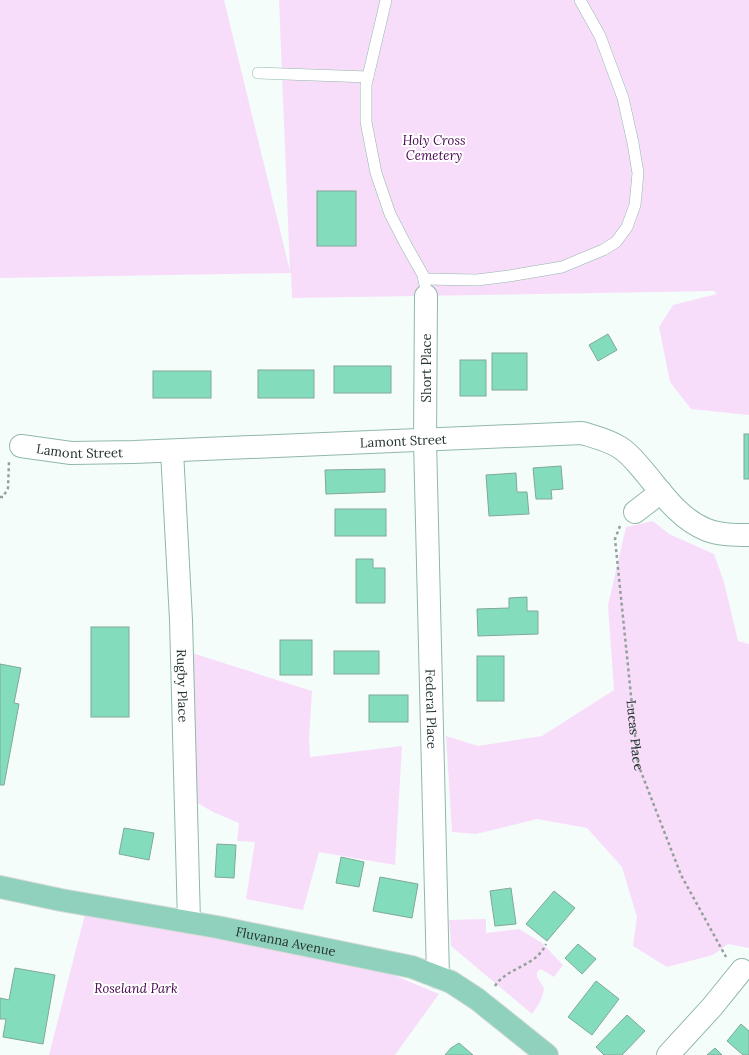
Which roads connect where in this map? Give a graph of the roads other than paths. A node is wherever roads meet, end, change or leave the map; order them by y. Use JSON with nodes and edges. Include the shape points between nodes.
{"nodes":[{"id":1,"x":386,"y":0,"type":"edge"},
{"id":2,"x":580,"y":0,"type":"edge"},
{"id":3,"x":258,"y":72,"type":"dead end"},
{"id":4,"x":368,"y":77,"type":"junction"},
{"id":5,"x":425,"y":288,"type":"junction"},
{"id":6,"x":425,"y":440,"type":"junction"},
{"id":7,"x":172,"y":450,"type":"junction"},
{"id":8,"x":15,"y":451,"type":"road end"},
{"id":9,"x":661,"y":492,"type":"junction"},
{"id":10,"x":635,"y":512,"type":"road end"},
{"id":11,"x":749,"y":535,"type":"edge"},
{"id":12,"x":0,"y":887,"type":"edge"},
{"id":13,"x":189,"y":922,"type":"junction"},
{"id":14,"x":740,"y":974,"type":"road end"},
{"id":15,"x":438,"y":977,"type":"junction"},
{"id":16,"x":547,"y":1055,"type":"edge"},
{"id":17,"x":668,"y":1055,"type":"edge"}],
"edges":[{"from":1,"to":4,"type":"lane"},
{"from":2,"to":5,"type":"lane","via":[[600,36],[623,98],[633,143],[638,173],[635,205],[628,227],[616,242],[603,250],[562,267]]},
{"from":3,"to":4,"type":"lane"},
{"from":4,"to":5,"type":"lane","via":[[366,122],[376,173],[390,214],[424,275]]},
{"from":5,"to":6,"type":"street","name":"Short Place"},
{"from":6,"to":7,"type":"street","name":"Lamont Street"},
{"from":6,"to":9,"type":"street","name":"Lamont Street","via":[[582,433],[621,447]]},
{"from":6,"to":15,"type":"street","name":"Federal Place"},
{"from":7,"to":8,"type":"street","name":"Lamont Street","via":[[71,453]]},
{"from":7,"to":13,"type":"street","name":"Rugby Place","via":[[181,620]]},
{"from":9,"to":10,"type":"street"},
{"from":9,"to":11,"type":"street","name":"Lamont Street","via":[[688,521],[708,530],[730,535]]},
{"from":12,"to":13,"type":"main road","name":"Fluvanna Avenue"},
{"from":13,"to":15,"type":"main road","name":"Fluvanna Avenue","via":[[412,967]]},
{"from":14,"to":17,"type":"street"},
{"from":15,"to":16,"type":"main road","name":"Fluvanna Avenue","via":[[451,982],[477,999]]}]}
